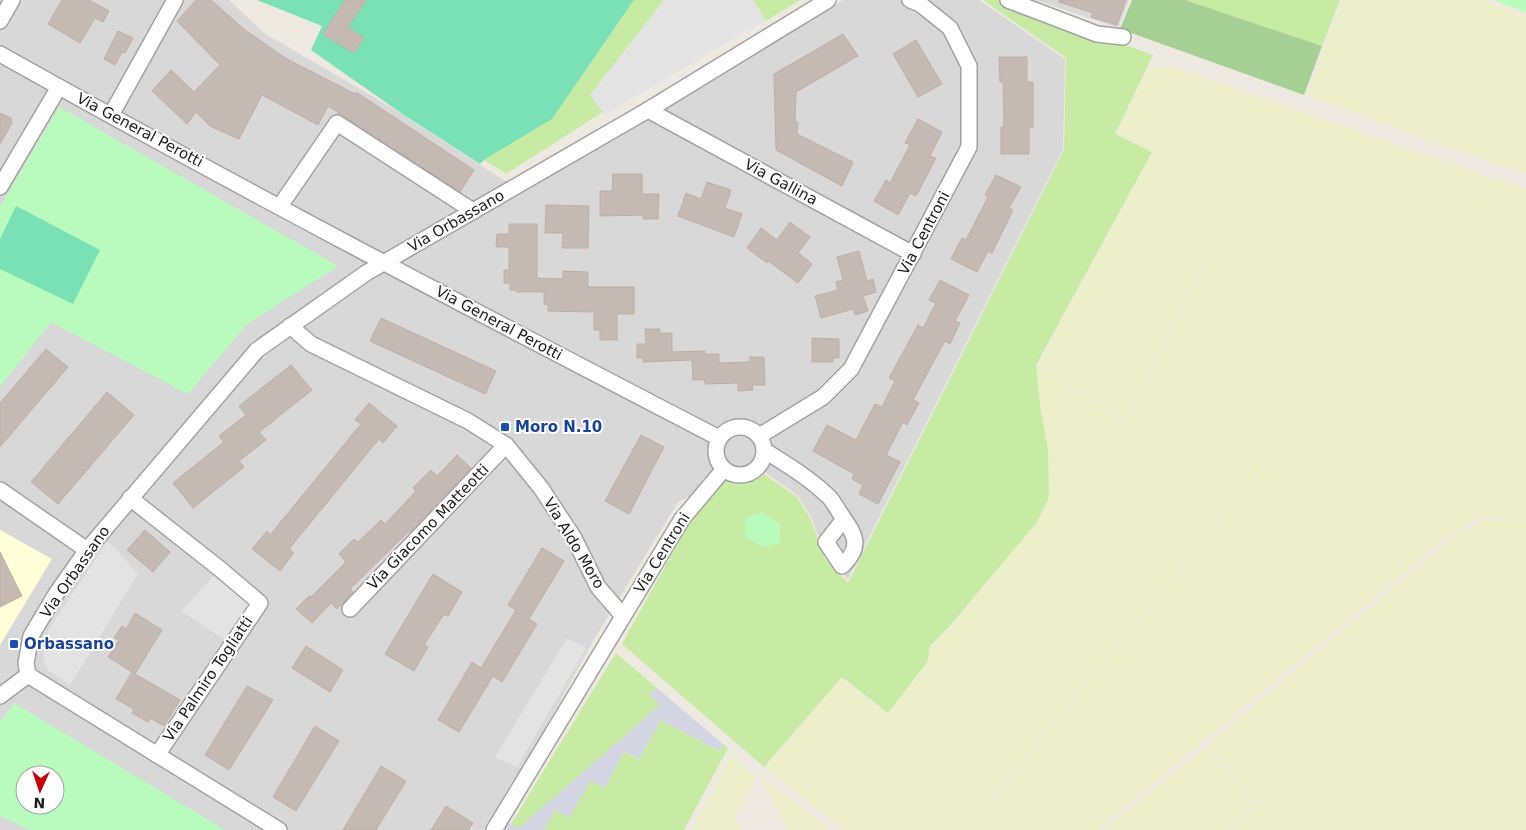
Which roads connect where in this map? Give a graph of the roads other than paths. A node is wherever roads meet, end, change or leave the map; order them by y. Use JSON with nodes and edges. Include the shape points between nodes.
{"nodes":[{"id":1,"x":12,"y":0,"type":"edge"},
{"id":2,"x":175,"y":0,"type":"edge"},
{"id":3,"x":828,"y":0,"type":"edge"},
{"id":4,"x":910,"y":0,"type":"edge"},
{"id":5,"x":1008,"y":0,"type":"edge"},
{"id":6,"x":0,"y":21,"type":"edge"},
{"id":7,"x":1123,"y":37,"type":"dead end"},
{"id":8,"x":0,"y":54,"type":"edge"},
{"id":9,"x":59,"y":87,"type":"junction"},
{"id":10,"x":648,"y":110,"type":"junction"},
{"id":11,"x":111,"y":115,"type":"junction"},
{"id":12,"x":0,"y":187,"type":"edge"},
{"id":13,"x":280,"y":206,"type":"junction"},
{"id":14,"x":473,"y":211,"type":"junction"},
{"id":15,"x":913,"y":254,"type":"junction"},
{"id":16,"x":384,"y":262,"type":"junction"},
{"id":17,"x":290,"y":326,"type":"junction"},
{"id":18,"x":719,"y":438,"type":"junction"},
{"id":19,"x":761,"y":443,"type":"junction"},
{"id":20,"x":506,"y":445,"type":"junction"},
{"id":21,"x":724,"y":469,"type":"junction"},
{"id":22,"x":0,"y":490,"type":"edge"},
{"id":23,"x":130,"y":498,"type":"junction"},
{"id":24,"x":844,"y":518,"type":"dead end"},
{"id":25,"x":87,"y":550,"type":"junction"},
{"id":26,"x":350,"y":609,"type":"dead end"},
{"id":27,"x":623,"y":616,"type":"junction"},
{"id":28,"x":28,"y":675,"type":"junction"},
{"id":29,"x":0,"y":696,"type":"edge"},
{"id":30,"x":157,"y":755,"type":"junction"},
{"id":31,"x":279,"y":830,"type":"edge"},
{"id":32,"x":494,"y":830,"type":"edge"}],
"edges":[{"from":1,"to":6,"type":"street"},
{"from":2,"to":11,"type":"street"},
{"from":3,"to":10,"type":"street","name":"Via Orbassano"},
{"from":4,"to":15,"type":"street","name":"Via Centroni","via":[[950,28],[969,66],[970,147]]},
{"from":5,"to":7,"type":"street","via":[[1098,34]]},
{"from":8,"to":9,"type":"street","name":"Via General Perotti"},
{"from":9,"to":11,"type":"street","name":"Via General Perotti"},
{"from":9,"to":12,"type":"street"},
{"from":10,"to":14,"type":"street","name":"Via Orbassano"},
{"from":10,"to":15,"type":"street","name":"Via Gallina"},
{"from":11,"to":13,"type":"street","name":"Via General Perotti"},
{"from":13,"to":14,"type":"street","via":[[337,123]]},
{"from":13,"to":16,"type":"street","name":"Via General Perotti"},
{"from":14,"to":16,"type":"street","name":"Via Orbassano"},
{"from":15,"to":19,"type":"street","name":"Via Centroni","via":[[851,369],[823,397]]},
{"from":16,"to":17,"type":"street","name":"Via Orbassano"},
{"from":16,"to":18,"type":"street","name":"Via General Perotti"},
{"from":17,"to":20,"type":"street","name":"Via Aldo Moro","via":[[311,344],[468,420]]},
{"from":17,"to":23,"type":"street","name":"Via Orbassano","via":[[257,350]]},
{"from":18,"to":19,"type":"street","via":[[733,428],[744,427],[751,430]]},
{"from":18,"to":21,"type":"street","via":[[716,453]]},
{"from":19,"to":21,"type":"street","name":"Via Centroni","via":[[761,463],[756,469],[738,475]]},
{"from":19,"to":24,"type":"street","via":[[828,496]]},
{"from":20,"to":26,"type":"street","name":"Via Giacomo Matteotti"},
{"from":20,"to":27,"type":"street","name":"Via Aldo Moro","via":[[541,488],[574,538],[598,587]]},
{"from":21,"to":27,"type":"street","name":"Via Centroni","via":[[682,519]]},
{"from":22,"to":25,"type":"street"},
{"from":23,"to":25,"type":"street","name":"Via Orbassano"},
{"from":23,"to":30,"type":"street","name":"Via Palmiro Togliatti","via":[[260,603]]},
{"from":25,"to":28,"type":"street","name":"Via Orbassano","via":[[31,636],[26,663]]},
{"from":27,"to":32,"type":"street"},
{"from":28,"to":29,"type":"street"},
{"from":28,"to":30,"type":"street","name":"Via Palmiro Togliatti"},
{"from":30,"to":31,"type":"street","name":"Via Palmiro Togliatti"}]}
